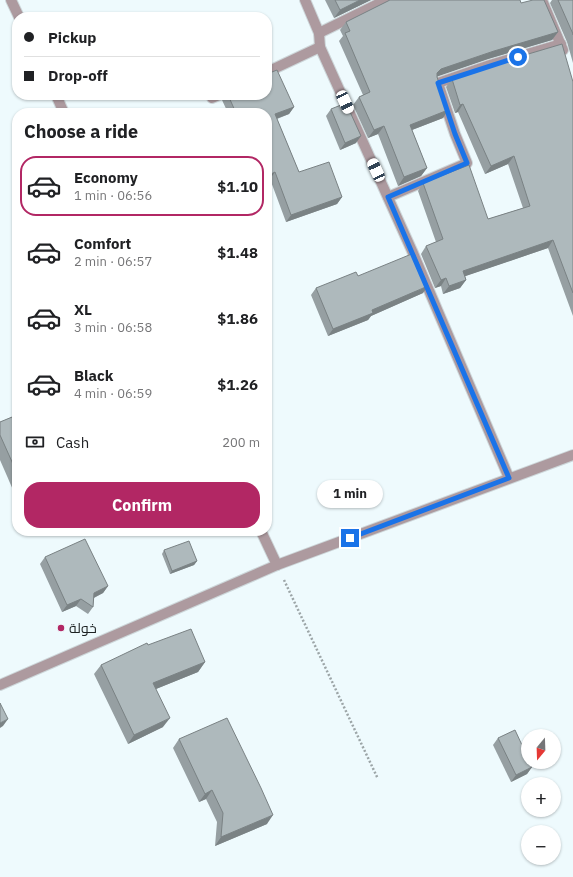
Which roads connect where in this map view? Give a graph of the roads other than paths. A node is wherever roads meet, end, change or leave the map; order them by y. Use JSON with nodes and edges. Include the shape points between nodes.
{"nodes":[{"id":1,"x":11,"y":0,"type":"edge"},
{"id":2,"x":304,"y":0,"type":"edge"},
{"id":3,"x":542,"y":0,"type":"edge"},
{"id":4,"x":384,"y":1,"type":"edge"},
{"id":5,"x":17,"y":12,"type":"edge"},
{"id":6,"x":318,"y":33,"type":"junction"},
{"id":7,"x":561,"y":44,"type":"junction"},
{"id":8,"x":320,"y":47,"type":"junction"},
{"id":9,"x":565,"y":59,"type":"edge"},
{"id":10,"x":272,"y":70,"type":"edge"},
{"id":11,"x":388,"y":197,"type":"junction"},
{"id":12,"x":573,"y":455,"type":"edge"},
{"id":13,"x":509,"y":478,"type":"junction"},
{"id":14,"x":263,"y":536,"type":"edge"},
{"id":15,"x":277,"y":565,"type":"junction"},
{"id":16,"x":0,"y":685,"type":"edge"}],
"edges":[{"from":1,"to":5,"type":"street"},
{"from":2,"to":6,"type":"street"},
{"from":3,"to":7,"type":"street"},
{"from":4,"to":6,"type":"street"},
{"from":6,"to":8,"type":"street"},
{"from":7,"to":9,"type":"street"},
{"from":7,"to":11,"type":"street","via":[[438,83],[467,163]]},
{"from":8,"to":10,"type":"street"},
{"from":8,"to":11,"type":"street"},
{"from":11,"to":13,"type":"street"},
{"from":12,"to":13,"type":"street"},
{"from":13,"to":15,"type":"street"},
{"from":14,"to":15,"type":"street"},
{"from":15,"to":16,"type":"street"}]}
